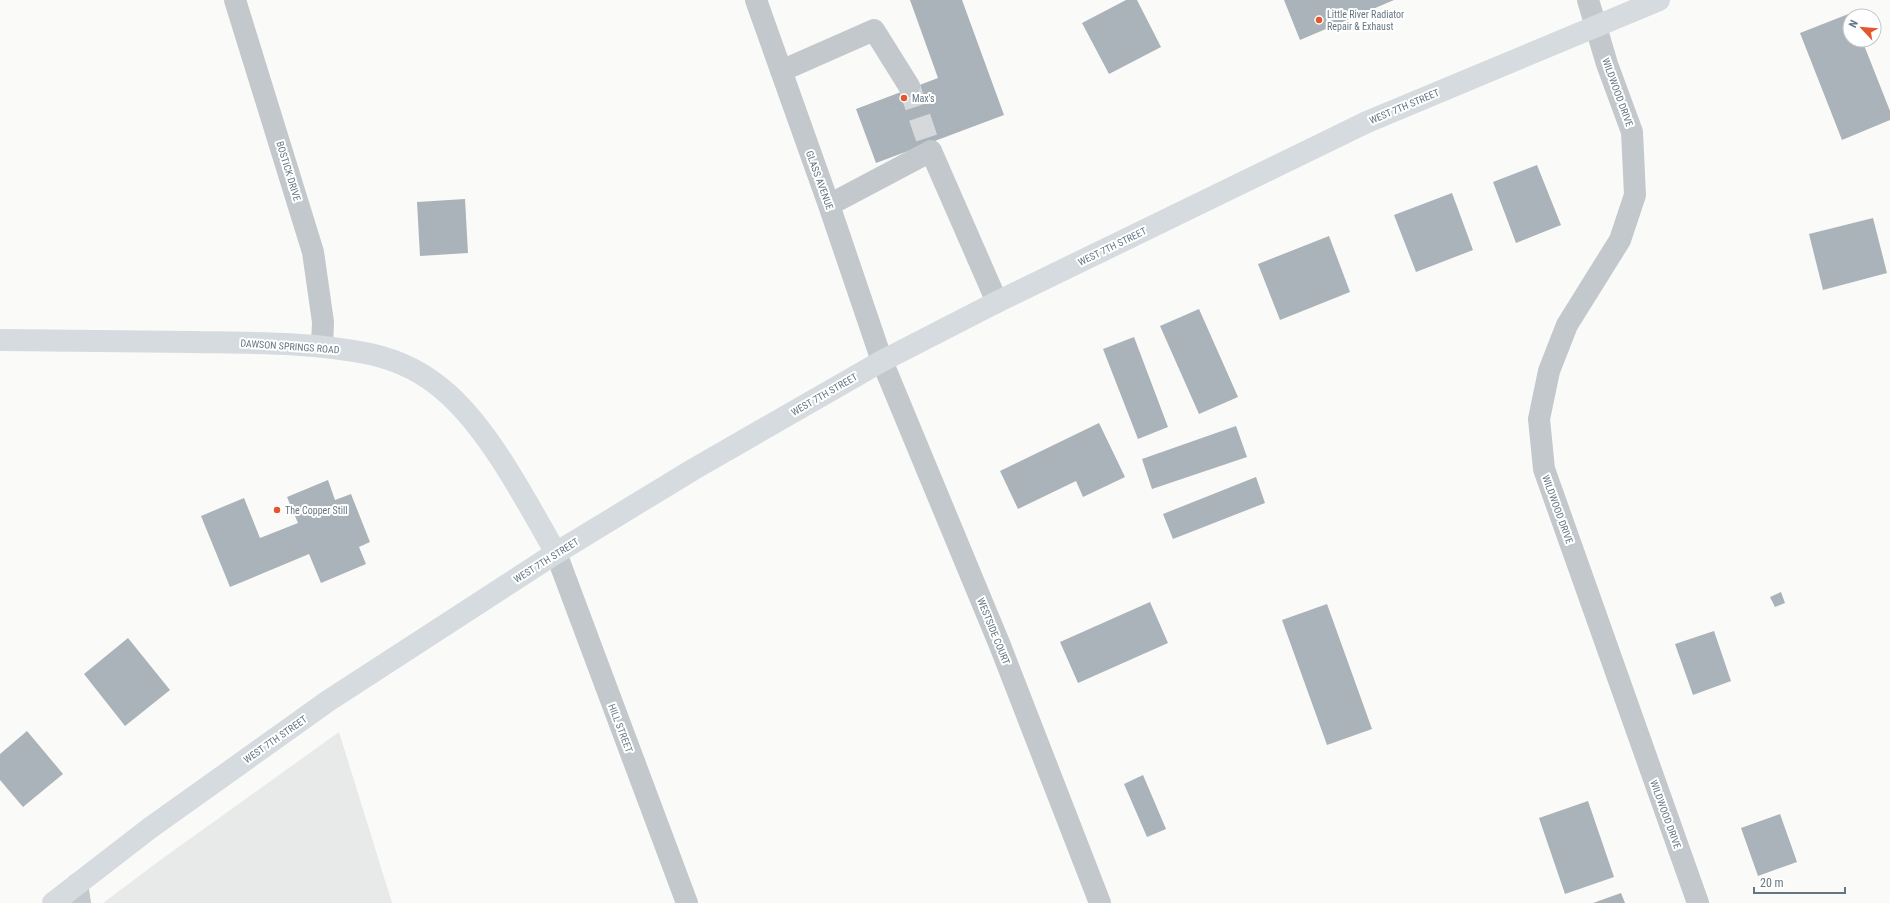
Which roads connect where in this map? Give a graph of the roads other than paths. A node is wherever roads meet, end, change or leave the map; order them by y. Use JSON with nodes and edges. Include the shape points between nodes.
{"nodes":[{"id":1,"x":235,"y":0,"type":"edge"},
{"id":2,"x":756,"y":0,"type":"edge"},
{"id":3,"x":1659,"y":0,"type":"edge"},
{"id":4,"x":1592,"y":13,"type":"edge"},
{"id":5,"x":781,"y":71,"type":"junction"},
{"id":6,"x":909,"y":86,"type":"tunnel mouth"},
{"id":7,"x":830,"y":205,"type":"junction"},
{"id":8,"x":997,"y":302,"type":"junction"},
{"id":9,"x":0,"y":340,"type":"edge"},
{"id":10,"x":322,"y":346,"type":"junction"},
{"id":11,"x":882,"y":361,"type":"junction"},
{"id":12,"x":556,"y":553,"type":"junction"},
{"id":13,"x":79,"y":894,"type":"edge"},
{"id":14,"x":53,"y":903,"type":"edge"},
{"id":15,"x":687,"y":903,"type":"edge"},
{"id":16,"x":1100,"y":903,"type":"edge"},
{"id":17,"x":1698,"y":903,"type":"edge"}],
"edges":[{"from":1,"to":10,"type":"street","name":"BOSTICK DRIVE","via":[[313,252],[323,322]]},
{"from":2,"to":5,"type":"street","name":"GLASS AVENUE"},
{"from":3,"to":4,"type":"main road","name":"WEST 7TH STREET"},
{"from":4,"to":8,"type":"main road","name":"WEST 7TH STREET"},
{"from":4,"to":17,"type":"street","name":"WILDWOOD DRIVE","via":[[1607,64],[1632,132],[1635,195],[1620,240],[1567,325],[1549,371],[1539,419],[1544,469]]},
{"from":5,"to":6,"type":"street","via":[[874,30]]},
{"from":5,"to":7,"type":"street","name":"GLASS AVENUE"},
{"from":7,"to":8,"type":"street","via":[[931,151]]},
{"from":7,"to":11,"type":"street","name":"GLASS AVENUE"},
{"from":8,"to":11,"type":"main road","name":"WEST 7TH STREET"},
{"from":9,"to":10,"type":"main road","name":"DAWSON SPRINGS ROAD","via":[[229,342]]},
{"from":10,"to":12,"type":"main road","name":"DAWSON SPRINGS ROAD","via":[[371,354],[404,365],[434,382],[448,394],[476,424],[514,480]]},
{"from":11,"to":12,"type":"main road","name":"WEST 7TH STREET","via":[[694,469]]},
{"from":11,"to":16,"type":"street","name":"WESTSIDE COURT","via":[[999,643]]},
{"from":12,"to":13,"type":"main road","name":"WEST 7TH STREET","via":[[328,701],[150,828]]},
{"from":12,"to":15,"type":"street","name":"HILL STREET"},
{"from":13,"to":14,"type":"main road","name":"WEST 7TH STREET"}]}
